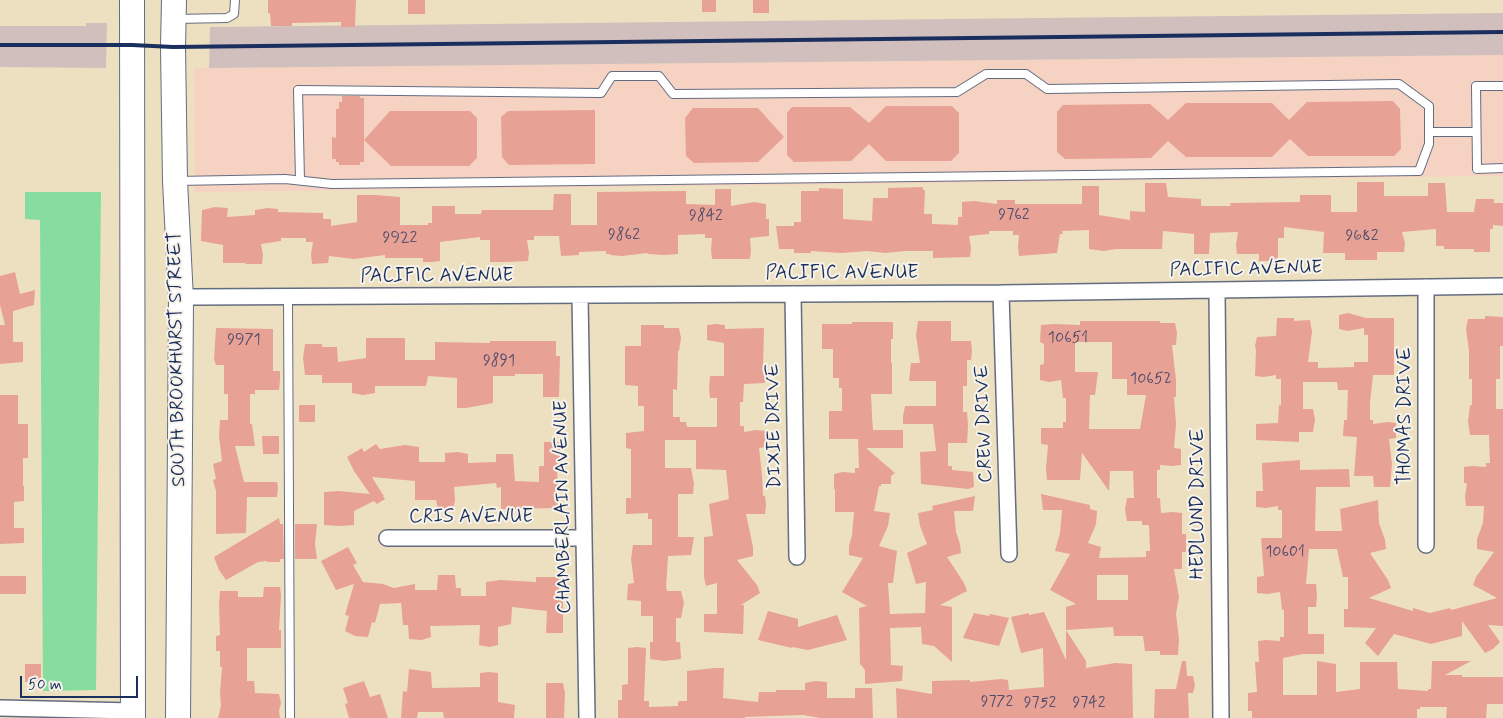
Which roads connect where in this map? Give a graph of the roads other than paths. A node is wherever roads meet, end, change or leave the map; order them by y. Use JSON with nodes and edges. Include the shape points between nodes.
{"nodes":[{"id":1,"x":132,"y":0,"type":"edge"},
{"id":2,"x":235,"y":0,"type":"edge"},
{"id":3,"x":174,"y":10,"type":"edge"},
{"id":4,"x":1503,"y":86,"type":"edge"},
{"id":5,"x":1429,"y":132,"type":"junction"},
{"id":6,"x":1476,"y":132,"type":"junction"},
{"id":7,"x":1503,"y":168,"type":"edge"},
{"id":8,"x":300,"y":180,"type":"junction"},
{"id":9,"x":174,"y":181,"type":"junction"},
{"id":10,"x":1503,"y":286,"type":"edge"},
{"id":11,"x":1426,"y":287,"type":"junction"},
{"id":12,"x":1218,"y":291,"type":"junction"},
{"id":13,"x":1001,"y":293,"type":"junction"},
{"id":14,"x":793,"y":294,"type":"junction"},
{"id":15,"x":580,"y":296,"type":"junction"},
{"id":16,"x":288,"y":298,"type":"junction"},
{"id":17,"x":181,"y":299,"type":"junction"},
{"id":18,"x":387,"y":538,"type":"dead end"},
{"id":19,"x":584,"y":538,"type":"junction"},
{"id":20,"x":1426,"y":545,"type":"dead end"},
{"id":21,"x":1009,"y":554,"type":"dead end"},
{"id":22,"x":797,"y":557,"type":"dead end"},
{"id":23,"x":0,"y":708,"type":"edge"},
{"id":24,"x":138,"y":716,"type":"edge"},
{"id":25,"x":178,"y":718,"type":"edge"},
{"id":26,"x":290,"y":718,"type":"edge"},
{"id":27,"x":587,"y":718,"type":"edge"},
{"id":28,"x":1221,"y":718,"type":"edge"}],
"edges":[{"from":1,"to":24,"type":"main road"},
{"from":2,"to":3,"type":"lane","via":[[234,14],[227,18]]},
{"from":3,"to":9,"type":"main road","name":"SOUTH BROOKHURST STREET"},
{"from":4,"to":6,"type":"lane","via":[[1476,86]]},
{"from":5,"to":6,"type":"lane"},
{"from":5,"to":8,"type":"lane","via":[[1429,144],[1420,171],[342,184]]},
{"from":5,"to":8,"type":"lane","via":[[1429,106],[1400,84],[1046,89],[1026,74],[986,74],[957,92],[673,94],[659,76],[612,76],[601,93],[298,90]]},
{"from":6,"to":7,"type":"lane","via":[[1477,169]]},
{"from":8,"to":9,"type":"lane"},
{"from":9,"to":17,"type":"main road","name":"SOUTH BROOKHURST STREET"},
{"from":10,"to":11,"type":"street","name":"PACIFIC AVENUE"},
{"from":11,"to":12,"type":"street","name":"PACIFIC AVENUE"},
{"from":11,"to":20,"type":"street","name":"THOMAS DRIVE"},
{"from":12,"to":13,"type":"street","name":"PACIFIC AVENUE"},
{"from":12,"to":28,"type":"street","name":"HEDLUND DRIVE"},
{"from":13,"to":14,"type":"street","name":"PACIFIC AVENUE"},
{"from":13,"to":21,"type":"street","name":"CREW DRIVE"},
{"from":14,"to":15,"type":"street","name":"PACIFIC AVENUE"},
{"from":14,"to":22,"type":"street","name":"DIXIE DRIVE"},
{"from":15,"to":16,"type":"street","name":"PACIFIC AVENUE"},
{"from":15,"to":19,"type":"street","name":"CHAMBERLAIN AVENUE"},
{"from":16,"to":17,"type":"street","name":"PACIFIC AVENUE"},
{"from":16,"to":26,"type":"lane"},
{"from":17,"to":25,"type":"main road","name":"SOUTH BROOKHURST STREET"},
{"from":18,"to":19,"type":"street","name":"CRIS AVENUE"},
{"from":19,"to":27,"type":"street","name":"CHAMBERLAIN AVENUE"},
{"from":23,"to":24,"type":"street"}]}
